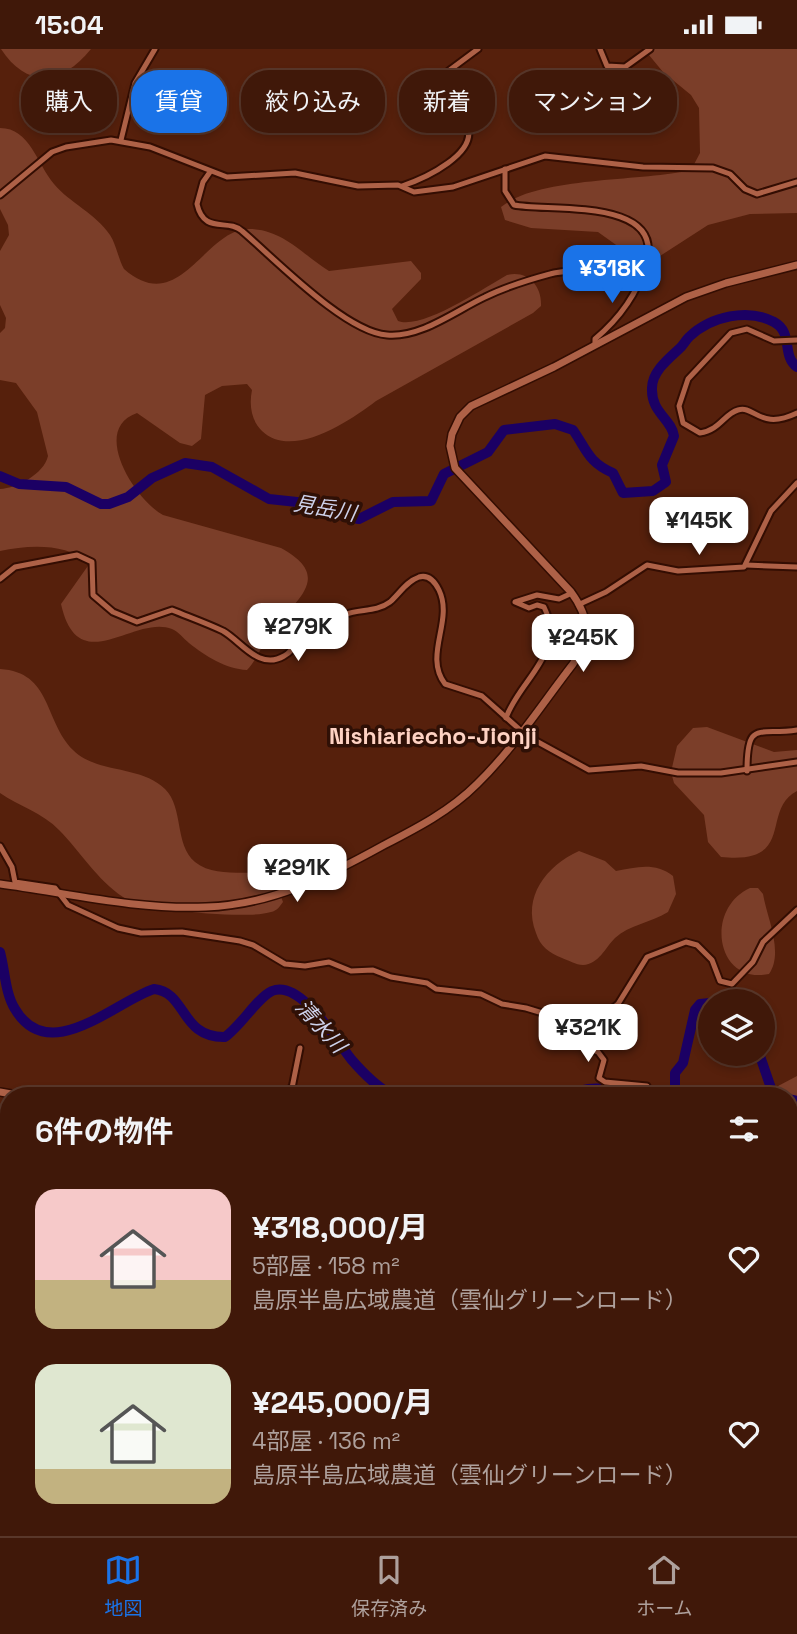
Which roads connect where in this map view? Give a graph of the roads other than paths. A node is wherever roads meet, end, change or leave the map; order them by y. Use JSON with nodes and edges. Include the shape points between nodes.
{"nodes":[{"id":1,"x":155,"y":49,"type":"edge"},
{"id":2,"x":478,"y":49,"type":"edge"},
{"id":3,"x":600,"y":49,"type":"edge"},
{"id":4,"x":650,"y":49,"type":"edge"},
{"id":5,"x":121,"y":140,"type":"junction"},
{"id":6,"x":505,"y":169,"type":"junction"},
{"id":7,"x":210,"y":172,"type":"junction"},
{"id":8,"x":797,"y":182,"type":"edge"},
{"id":9,"x":402,"y":186,"type":"junction"},
{"id":10,"x":0,"y":195,"type":"edge"},
{"id":11,"x":648,"y":259,"type":"junction"},
{"id":12,"x":797,"y":265,"type":"edge"},
{"id":13,"x":791,"y":341,"type":"edge"},
{"id":14,"x":595,"y":345,"type":"junction"},
{"id":15,"x":797,"y":413,"type":"edge"},
{"id":16,"x":797,"y":483,"type":"edge"},
{"id":17,"x":746,"y":565,"type":"junction"},
{"id":18,"x":797,"y":567,"type":"edge"},
{"id":19,"x":0,"y":579,"type":"edge"},
{"id":20,"x":572,"y":593,"type":"junction"},
{"id":21,"x":580,"y":604,"type":"junction"},
{"id":22,"x":506,"y":718,"type":"junction"},
{"id":23,"x":797,"y":730,"type":"edge"},
{"id":24,"x":520,"y":731,"type":"junction"},
{"id":25,"x":797,"y":762,"type":"edge"},
{"id":26,"x":747,"y":771,"type":"junction"},
{"id":27,"x":0,"y":846,"type":"edge"},
{"id":28,"x":0,"y":884,"type":"edge"},
{"id":29,"x":61,"y":895,"type":"junction"},
{"id":30,"x":797,"y":910,"type":"edge"},
{"id":31,"x":618,"y":1004,"type":"junction"},
{"id":32,"x":300,"y":1048,"type":"dead end"},
{"id":33,"x":647,"y":1086,"type":"dead end"},
{"id":34,"x":292,"y":1087,"type":"edge"},
{"id":35,"x":623,"y":1087,"type":"edge"},
{"id":36,"x":643,"y":1087,"type":"edge"}],
"edges":[{"from":1,"to":5,"type":"street","via":[[135,83]]},
{"from":2,"to":9,"type":"street","via":[[443,75],[426,74],[434,97],[466,122],[469,131],[464,148],[435,172]]},
{"from":3,"to":4,"type":"street","via":[[607,66],[625,67]]},
{"from":5,"to":7,"type":"street"},
{"from":5,"to":10,"type":"street","via":[[52,152]]},
{"from":6,"to":8,"type":"street","via":[[553,156],[643,167],[713,168],[757,194]]},
{"from":6,"to":9,"type":"street","via":[[453,187],[414,192]]},
{"from":6,"to":11,"type":"street","via":[[505,191],[514,205],[570,206],[625,219],[646,235]]},
{"from":7,"to":9,"type":"street","via":[[239,178],[295,173],[358,186]]},
{"from":7,"to":11,"type":"street","via":[[197,204],[206,220],[219,227],[239,228],[328,306],[364,329],[385,335],[424,328],[488,296],[556,272],[624,269]]},
{"from":11,"to":14,"type":"street","via":[[626,310],[595,339]]},
{"from":12,"to":14,"type":"street","via":[[704,289]]},
{"from":13,"to":15,"type":"street","via":[[774,341],[747,329],[731,333],[694,369],[682,392],[680,415],[688,429],[700,433],[716,428],[737,410],[771,421]]},
{"from":14,"to":20,"type":"street","via":[[465,411],[450,440],[453,463],[461,476]]},
{"from":16,"to":17,"type":"street","via":[[771,511]]},
{"from":17,"to":18,"type":"street"},
{"from":17,"to":21,"type":"street","via":[[678,571],[647,565]]},
{"from":19,"to":22,"type":"street","via":[[15,568],[77,555],[92,562],[93,595],[113,613],[137,622],[172,610],[225,632],[246,651],[271,660],[293,650],[308,628],[380,608],[419,577],[427,576],[441,594],[444,608],[436,657],[440,679],[482,696]]},
{"from":20,"to":21,"type":"street"},
{"from":20,"to":22,"type":"street","via":[[559,599],[537,595],[515,602],[529,608],[544,607],[552,623],[550,644]]},
{"from":21,"to":24,"type":"street","via":[[588,630],[582,651]]},
{"from":22,"to":24,"type":"street"},
{"from":23,"to":26,"type":"street","via":[[766,730],[752,736],[746,747]]},
{"from":24,"to":26,"type":"street","via":[[595,771],[641,766],[698,774]]},
{"from":24,"to":29,"type":"street","via":[[479,783],[449,808],[302,888],[206,908]]},
{"from":25,"to":26,"type":"street"},
{"from":27,"to":29,"type":"street","via":[[15,882],[55,888]]},
{"from":28,"to":29,"type":"street"},
{"from":29,"to":31,"type":"street","via":[[68,905],[118,928],[240,941],[285,964],[329,962],[351,971],[373,970],[436,989],[481,994],[582,1025],[593,1024]]},
{"from":30,"to":31,"type":"street","via":[[763,942],[753,962],[732,985],[720,981],[712,960],[686,942],[647,957]]},
{"from":31,"to":35,"type":"street","via":[[586,1048],[604,1060],[598,1075],[601,1080]]},
{"from":32,"to":34,"type":"street"},
{"from":33,"to":36,"type":"street"}]}
